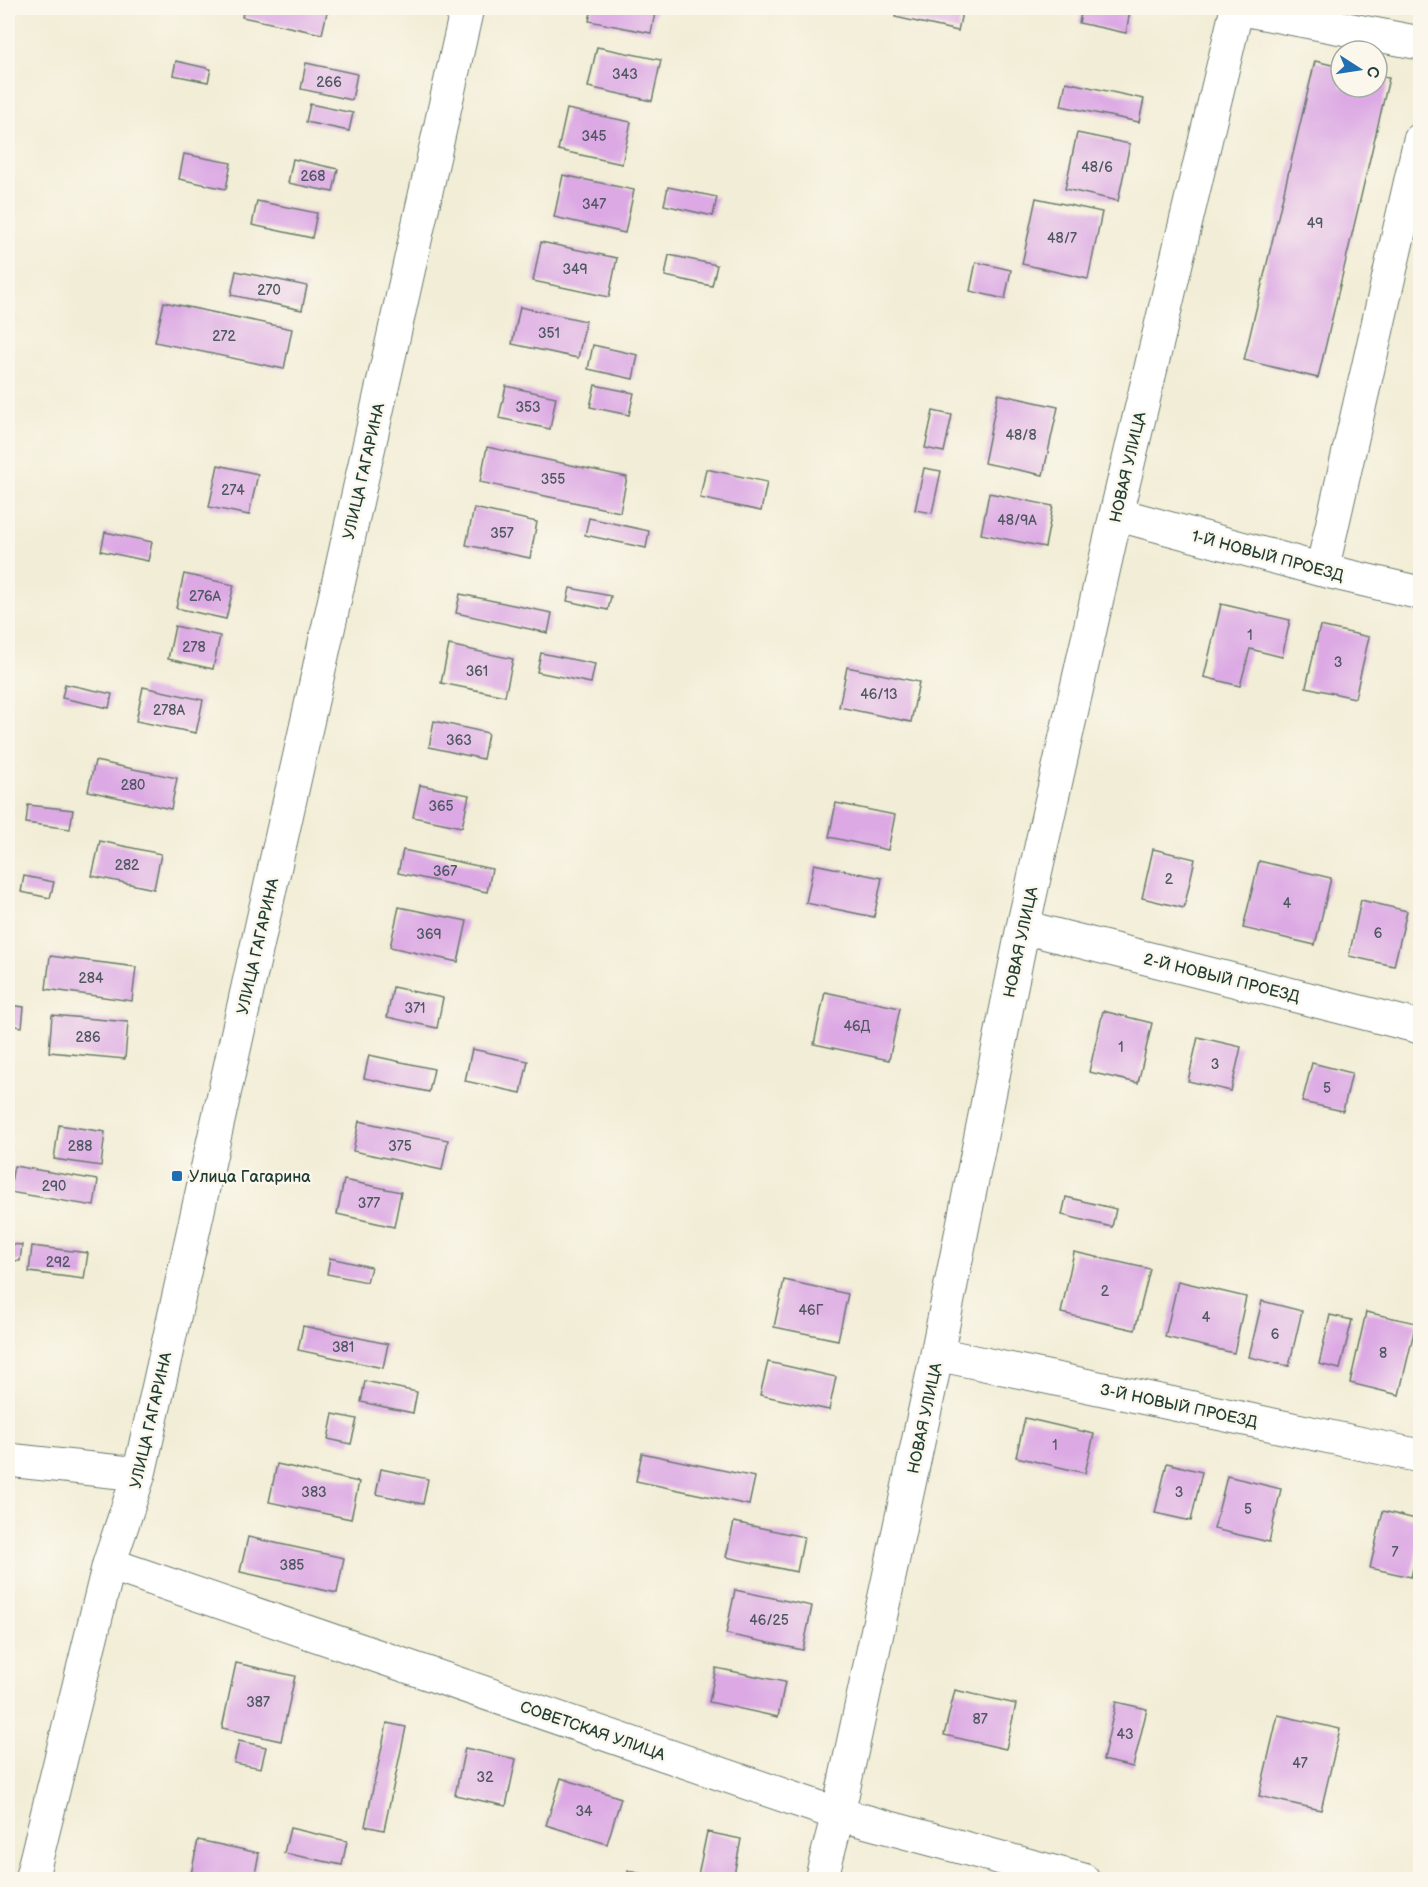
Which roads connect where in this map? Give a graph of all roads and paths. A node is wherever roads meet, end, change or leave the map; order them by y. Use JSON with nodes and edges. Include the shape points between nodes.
{"nodes":[{"id":1,"x":467,"y":8,"type":"edge"},
{"id":2,"x":1237,"y":8,"type":"edge"},
{"id":3,"x":1420,"y":43,"type":"edge"},
{"id":4,"x":1420,"y":140,"type":"edge"},
{"id":5,"x":1116,"y":514,"type":"junction"},
{"id":6,"x":1322,"y":570,"type":"junction"},
{"id":7,"x":1420,"y":593,"type":"edge"},
{"id":8,"x":1023,"y":927,"type":"junction"},
{"id":9,"x":1420,"y":1027,"type":"edge"},
{"id":10,"x":937,"y":1354,"type":"junction"},
{"id":11,"x":1420,"y":1456,"type":"edge"},
{"id":12,"x":8,"y":1460,"type":"edge"},
{"id":13,"x":139,"y":1474,"type":"junction"},
{"id":14,"x":109,"y":1564,"type":"junction"},
{"id":15,"x":838,"y":1814,"type":"junction"},
{"id":16,"x":31,"y":1880,"type":"edge"},
{"id":17,"x":822,"y":1880,"type":"edge"},
{"id":18,"x":1083,"y":1880,"type":"edge"}],
"edges":[{"from":1,"to":13,"type":"street","name":"УЛИЦА ГАГАРИНА"},
{"from":2,"to":3,"type":"street"},
{"from":2,"to":5,"type":"street","name":"НОВАЯ УЛИЦА"},
{"from":4,"to":6,"type":"street"},
{"from":5,"to":6,"type":"street","name":"1-Й НОВЫЙ ПРОЕЗД"},
{"from":5,"to":8,"type":"street","name":"НОВАЯ УЛИЦА"},
{"from":6,"to":7,"type":"street","name":"1-Й НОВЫЙ ПРОЕЗД"},
{"from":8,"to":9,"type":"street","name":"2-Й НОВЫЙ ПРОЕЗД"},
{"from":8,"to":10,"type":"street","name":"НОВАЯ УЛИЦА"},
{"from":10,"to":11,"type":"street","name":"3-Й НОВЫЙ ПРОЕЗД"},
{"from":10,"to":15,"type":"street","name":"НОВАЯ УЛИЦА"},
{"from":12,"to":13,"type":"street"},
{"from":13,"to":14,"type":"street","name":"УЛИЦА ГАГАРИНА"},
{"from":14,"to":15,"type":"street","name":"СОВЕТСКАЯ УЛИЦА"},
{"from":14,"to":16,"type":"street","name":"УЛИЦА ГАГАРИНА"},
{"from":15,"to":17,"type":"street","name":"НОВАЯ УЛИЦА"},
{"from":15,"to":18,"type":"street","name":"СОВЕТСКАЯ УЛИЦА"}]}
